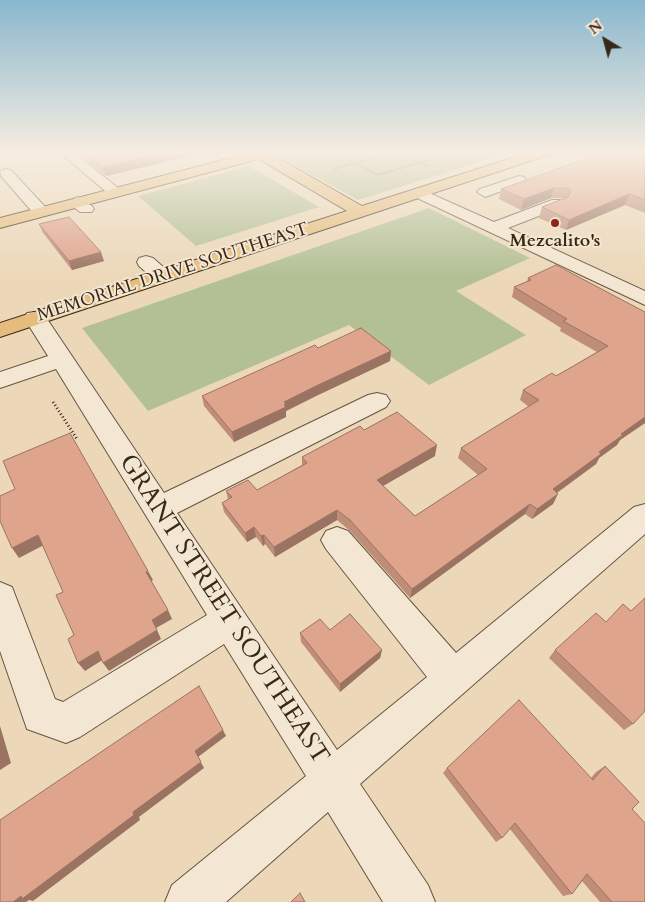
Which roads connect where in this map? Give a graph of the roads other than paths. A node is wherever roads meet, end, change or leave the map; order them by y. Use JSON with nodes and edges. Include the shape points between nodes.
{"nodes":[{"id":1,"x":24,"y":193,"type":"edge"},
{"id":2,"x":112,"y":193,"type":"edge"},
{"id":3,"x":329,"y":193,"type":"edge"},
{"id":4,"x":418,"y":193,"type":"joint"},
{"id":5,"x":558,"y":203,"type":"edge"},
{"id":6,"x":41,"y":212,"type":"junction"},
{"id":7,"x":360,"y":212,"type":"junction"},
{"id":8,"x":0,"y":223,"type":"edge"},
{"id":9,"x":494,"y":228,"type":"junction"},
{"id":10,"x":573,"y":247,"type":"dead end"},
{"id":11,"x":553,"y":256,"type":"junction"},
{"id":12,"x":146,"y":262,"type":"dead end"},
{"id":13,"x":162,"y":276,"type":"junction"},
{"id":14,"x":640,"y":291,"type":"edge"},
{"id":15,"x":35,"y":318,"type":"junction"},
{"id":16,"x":0,"y":330,"type":"edge"},
{"id":17,"x":61,"y":358,"type":"junction"},
{"id":18,"x":0,"y":380,"type":"edge"},
{"id":19,"x":377,"y":401,"type":"dead end"},
{"id":20,"x":158,"y":509,"type":"junction"},
{"id":21,"x":645,"y":516,"type":"edge"},
{"id":22,"x":337,"y":540,"type":"dead end"},
{"id":23,"x":0,"y":598,"type":"edge"},
{"id":24,"x":230,"y":620,"type":"junction"},
{"id":25,"x":453,"y":679,"type":"junction"},
{"id":26,"x":333,"y":780,"type":"junction"},
{"id":27,"x":189,"y":902,"type":"edge"},
{"id":28,"x":411,"y":902,"type":"edge"}],
"edges":[{"from":1,"to":6,"type":"street"},
{"from":2,"to":6,"type":"main road","via":[[82,206]]},
{"from":3,"to":7,"type":"main road"},
{"from":4,"to":7,"type":"main road","name":"MEMORIAL DRIVE SOUTHEAST"},
{"from":4,"to":9,"type":"street","via":[[453,203]]},
{"from":5,"to":9,"type":"street"},
{"from":6,"to":8,"type":"main road"},
{"from":7,"to":13,"type":"main road","name":"MEMORIAL DRIVE SOUTHEAST"},
{"from":9,"to":11,"type":"street"},
{"from":10,"to":11,"type":"street"},
{"from":11,"to":14,"type":"street"},
{"from":12,"to":13,"type":"street"},
{"from":13,"to":15,"type":"main road","name":"MEMORIAL DRIVE SOUTHEAST"},
{"from":15,"to":16,"type":"main road","name":"MEMORIAL DRIVE SOUTHEAST"},
{"from":15,"to":17,"type":"street","name":"GRANT STREET SOUTHEAST"},
{"from":17,"to":18,"type":"street"},
{"from":17,"to":20,"type":"street","name":"GRANT STREET SOUTHEAST"},
{"from":19,"to":20,"type":"street"},
{"from":20,"to":24,"type":"street","name":"GRANT STREET SOUTHEAST"},
{"from":21,"to":25,"type":"street"},
{"from":22,"to":25,"type":"street"},
{"from":23,"to":24,"type":"street","via":[[41,715],[66,723]]},
{"from":24,"to":26,"type":"street","name":"GRANT STREET SOUTHEAST"},
{"from":25,"to":26,"type":"street"},
{"from":26,"to":27,"type":"street"},
{"from":26,"to":28,"type":"street","name":"GRANT STREET SOUTHEAST"}]}
